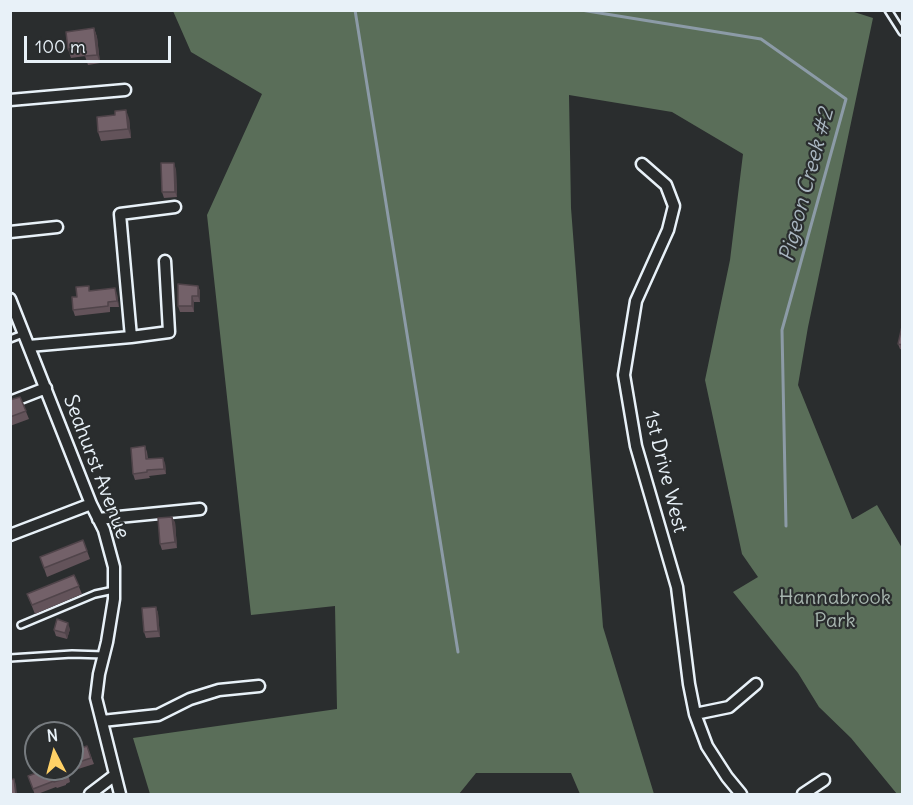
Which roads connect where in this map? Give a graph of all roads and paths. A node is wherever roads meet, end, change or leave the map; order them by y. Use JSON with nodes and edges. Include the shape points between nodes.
{"nodes":[{"id":1,"x":888,"y":10,"type":"edge"},
{"id":2,"x":903,"y":32,"type":"edge"},
{"id":3,"x":125,"y":90,"type":"dead end"},
{"id":4,"x":10,"y":100,"type":"edge"},
{"id":5,"x":642,"y":164,"type":"dead end"},
{"id":6,"x":175,"y":207,"type":"dead end"},
{"id":7,"x":57,"y":227,"type":"dead end"},
{"id":8,"x":10,"y":231,"type":"edge"},
{"id":9,"x":165,"y":261,"type":"dead end"},
{"id":10,"x":10,"y":299,"type":"edge"},
{"id":11,"x":24,"y":333,"type":"junction"},
{"id":12,"x":131,"y":337,"type":"junction"},
{"id":13,"x":10,"y":339,"type":"edge"},
{"id":14,"x":30,"y":346,"type":"junction"},
{"id":15,"x":46,"y":388,"type":"junction"},
{"id":16,"x":10,"y":402,"type":"edge"},
{"id":17,"x":91,"y":504,"type":"junction"},
{"id":18,"x":200,"y":509,"type":"dead end"},
{"id":19,"x":98,"y":519,"type":"junction"},
{"id":20,"x":10,"y":535,"type":"edge"},
{"id":21,"x":114,"y":590,"type":"junction"},
{"id":22,"x":21,"y":625,"type":"dead end"},
{"id":23,"x":104,"y":655,"type":"junction"},
{"id":24,"x":10,"y":658,"type":"edge"},
{"id":25,"x":756,"y":684,"type":"dead end"},
{"id":26,"x":259,"y":686,"type":"dead end"},
{"id":27,"x":695,"y":714,"type":"junction"},
{"id":28,"x":102,"y":721,"type":"junction"},
{"id":29,"x":116,"y":775,"type":"junction"},
{"id":30,"x":824,"y":780,"type":"dead end"},
{"id":31,"x":90,"y":795,"type":"edge"},
{"id":32,"x":120,"y":795,"type":"edge"},
{"id":33,"x":741,"y":795,"type":"edge"},
{"id":34,"x":803,"y":795,"type":"edge"}],
"edges":[{"from":1,"to":2,"type":"lane"},
{"from":3,"to":4,"type":"street"},
{"from":5,"to":27,"type":"street","name":"1st Drive West","via":[[666,185],[674,206],[668,230],[636,301],[624,375],[636,446],[677,587]]},
{"from":6,"to":12,"type":"street","via":[[120,214]]},
{"from":7,"to":8,"type":"street"},
{"from":9,"to":12,"type":"street","via":[[169,332]]},
{"from":10,"to":11,"type":"street","name":"Seahurst Avenue"},
{"from":11,"to":13,"type":"lane"},
{"from":11,"to":14,"type":"street","name":"Seahurst Avenue"},
{"from":12,"to":14,"type":"street"},
{"from":14,"to":15,"type":"street","name":"Seahurst Avenue"},
{"from":15,"to":16,"type":"street"},
{"from":15,"to":17,"type":"street","name":"Seahurst Avenue"},
{"from":17,"to":19,"type":"street","name":"Seahurst Avenue"},
{"from":17,"to":20,"type":"street"},
{"from":18,"to":19,"type":"street"},
{"from":19,"to":21,"type":"street","name":"Seahurst Avenue","via":[[114,567]]},
{"from":21,"to":22,"type":"lane"},
{"from":21,"to":23,"type":"street","name":"Seahurst Avenue"},
{"from":23,"to":24,"type":"lane"},
{"from":23,"to":28,"type":"street","name":"Seahurst Avenue","via":[[96,698]]},
{"from":25,"to":27,"type":"street","via":[[729,707]]},
{"from":26,"to":28,"type":"street","via":[[219,690],[158,715]]},
{"from":27,"to":33,"type":"street","name":"1st Drive West","via":[[707,746]]},
{"from":28,"to":29,"type":"street","name":"Seahurst Avenue"},
{"from":29,"to":31,"type":"street"},
{"from":29,"to":32,"type":"street","name":"Seahurst Avenue"},
{"from":30,"to":34,"type":"street"}]}
